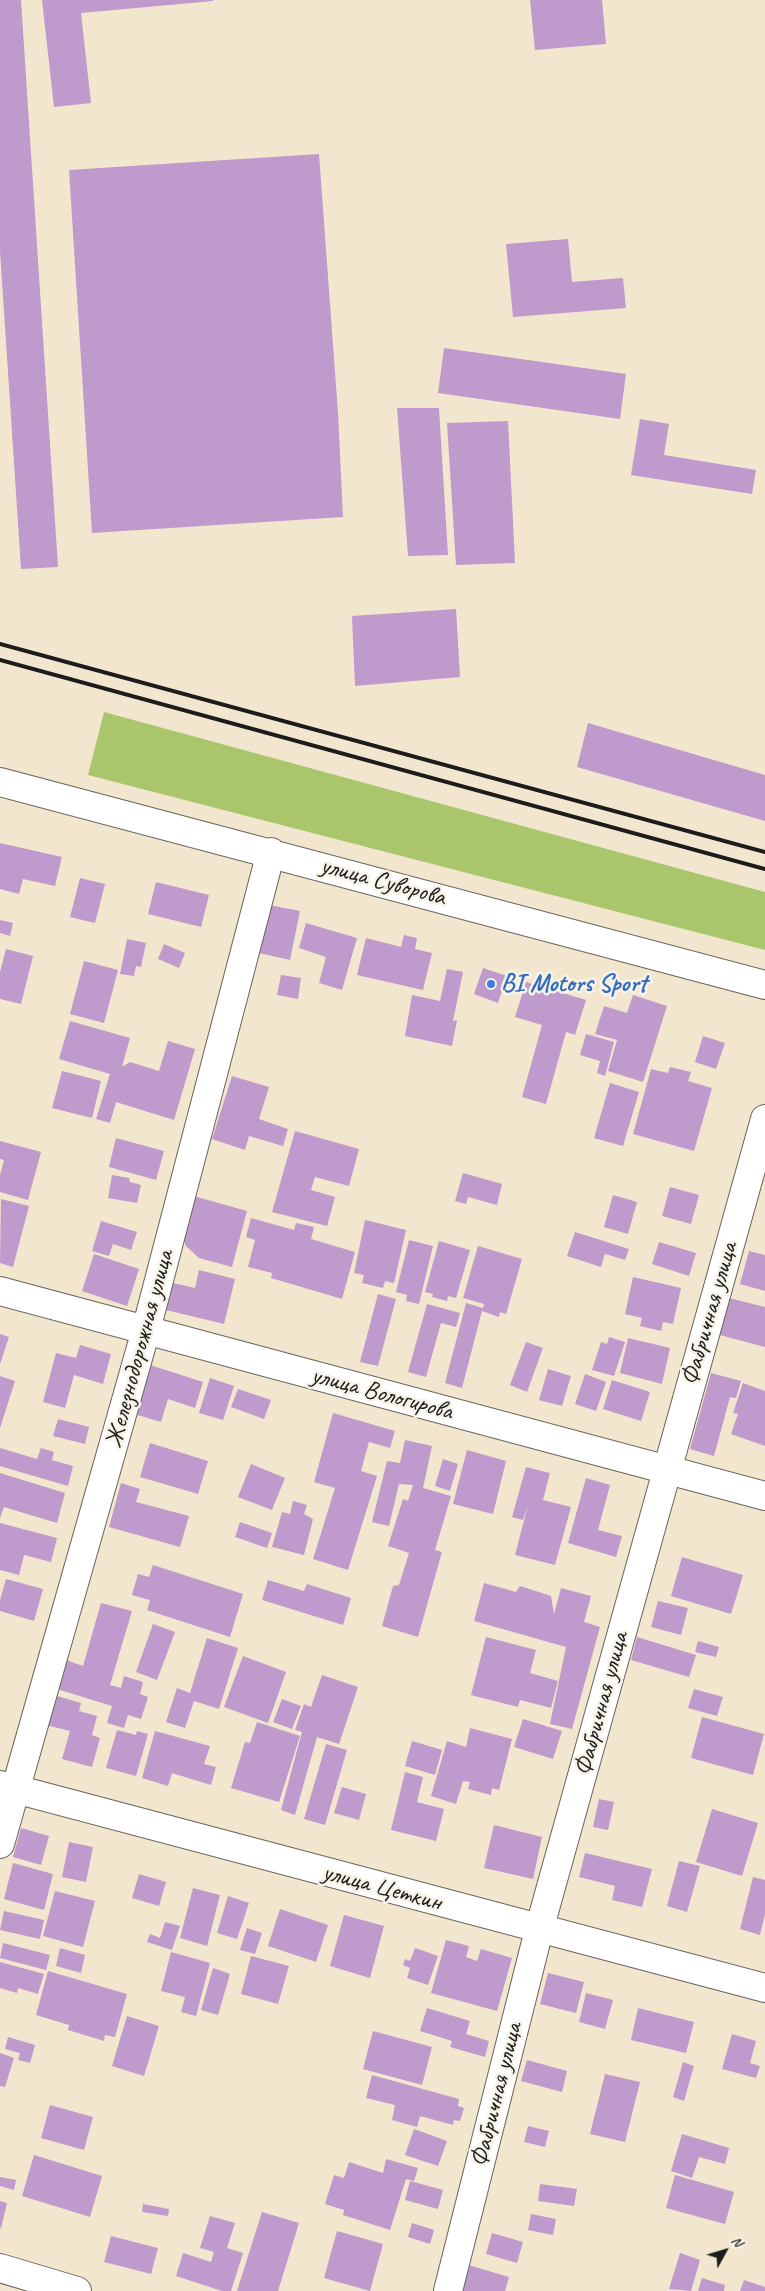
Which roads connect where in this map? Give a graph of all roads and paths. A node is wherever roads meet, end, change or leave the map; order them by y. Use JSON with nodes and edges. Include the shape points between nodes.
{"nodes":[{"id":1,"x":0,"y":782,"type":"edge"},
{"id":2,"x":271,"y":852,"type":"junction"},
{"id":3,"x":765,"y":985,"type":"edge"},
{"id":4,"x":765,"y":1119,"type":"edge"},
{"id":5,"x":0,"y":1291,"type":"edge"},
{"id":6,"x":146,"y":1330,"type":"junction"},
{"id":7,"x":666,"y":1470,"type":"junction"},
{"id":8,"x":765,"y":1496,"type":"edge"},
{"id":9,"x":7,"y":1787,"type":"edge"},
{"id":10,"x":0,"y":1844,"type":"edge"},
{"id":11,"x":540,"y":1930,"type":"junction"},
{"id":12,"x":765,"y":1988,"type":"edge"},
{"id":13,"x":0,"y":2268,"type":"edge"},
{"id":14,"x":77,"y":2291,"type":"edge"},
{"id":15,"x":448,"y":2291,"type":"edge"}],
"edges":[{"from":1,"to":2,"type":"street","name":"улица Суворова"},
{"from":2,"to":3,"type":"street","name":"улица Суворова"},
{"from":2,"to":6,"type":"street","name":"Железнодорожная улица"},
{"from":4,"to":7,"type":"street","name":"Фабричная улица"},
{"from":5,"to":6,"type":"street","name":"улица Вологирова"},
{"from":6,"to":7,"type":"street","name":"улица Вологирова"},
{"from":6,"to":9,"type":"street","name":"Железнодорожная улица"},
{"from":7,"to":8,"type":"street","name":"улица Вологирова"},
{"from":7,"to":11,"type":"street","name":"Фабричная улица"},
{"from":9,"to":10,"type":"street","name":"Железнодорожная улица"},
{"from":9,"to":11,"type":"street","name":"улица Цеткин"},
{"from":11,"to":12,"type":"street","name":"улица Цеткин"},
{"from":11,"to":15,"type":"street","name":"Фабричная улица"},
{"from":13,"to":14,"type":"street"}]}
